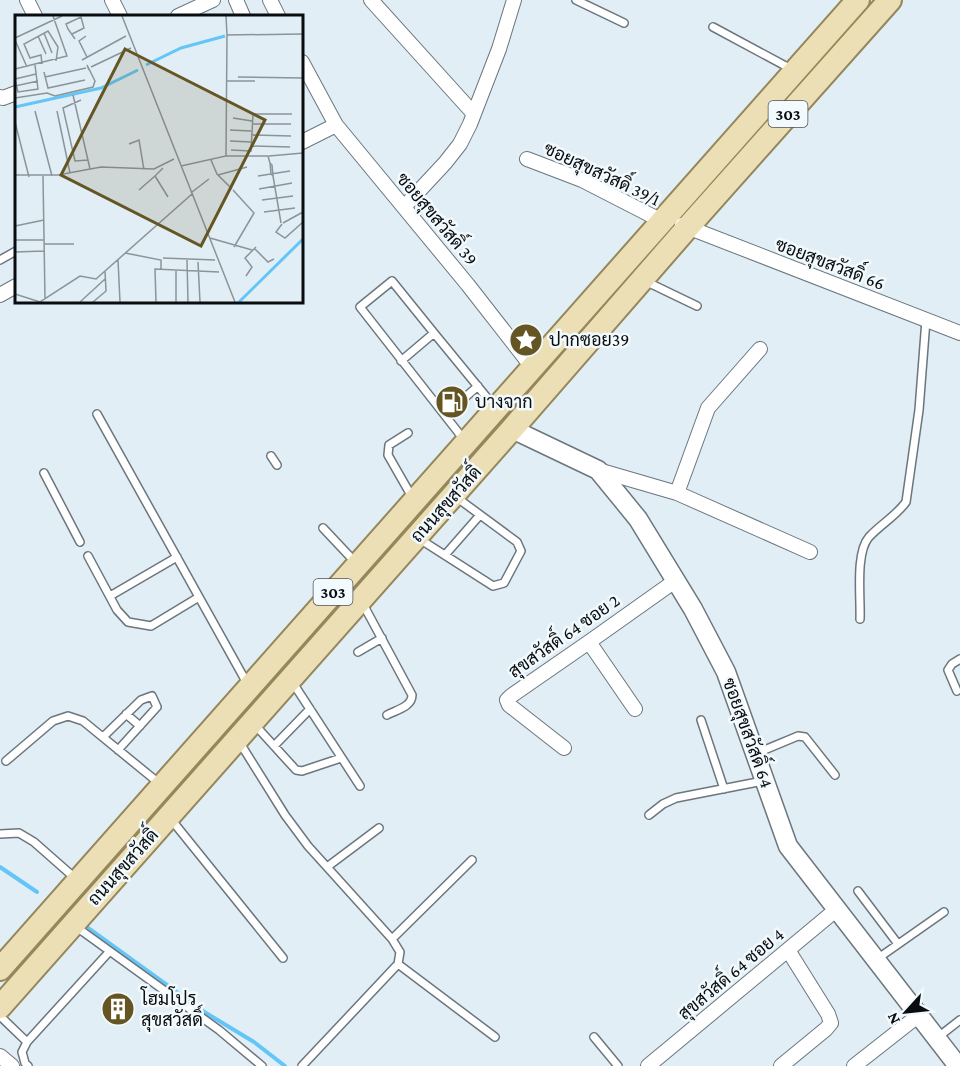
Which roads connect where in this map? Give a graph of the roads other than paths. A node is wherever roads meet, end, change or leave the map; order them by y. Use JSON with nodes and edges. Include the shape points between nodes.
{"nodes":[{"id":1,"x":27,"y":0,"type":"edge"},
{"id":2,"x":112,"y":0,"type":"edge"},
{"id":3,"x":213,"y":0,"type":"edge"},
{"id":4,"x":236,"y":0,"type":"edge"},
{"id":5,"x":270,"y":0,"type":"edge"},
{"id":6,"x":371,"y":0,"type":"edge"},
{"id":7,"x":514,"y":0,"type":"edge"},
{"id":8,"x":576,"y":0,"type":"edge"},
{"id":9,"x":858,"y":0,"type":"edge"},
{"id":10,"x":890,"y":0,"type":"edge"},
{"id":11,"x":196,"y":4,"type":"edge"},
{"id":12,"x":34,"y":15,"type":"edge"},
{"id":13,"x":120,"y":15,"type":"edge"},
{"id":14,"x":180,"y":15,"type":"edge"},
{"id":15,"x":243,"y":15,"type":"edge"},
{"id":16,"x":278,"y":15,"type":"edge"},
{"id":17,"x":624,"y":23,"type":"dead end"},
{"id":18,"x":713,"y":27,"type":"dead end"},
{"id":19,"x":303,"y":64,"type":"edge"},
{"id":20,"x":795,"y":71,"type":"junction"},
{"id":21,"x":15,"y":93,"type":"edge"},
{"id":22,"x":0,"y":96,"type":"edge"},
{"id":23,"x":474,"y":114,"type":"junction"},
{"id":24,"x":336,"y":125,"type":"junction"},
{"id":25,"x":303,"y":142,"type":"edge"},
{"id":26,"x":527,"y":159,"type":"dead end"},
{"id":27,"x":404,"y":207,"type":"junction"},
{"id":28,"x":664,"y":218,"type":"junction"},
{"id":29,"x":687,"y":228,"type":"junction"},
{"id":30,"x":15,"y":252,"type":"edge"},
{"id":31,"x":0,"y":260,"type":"edge"},
{"id":32,"x":642,"y":280,"type":"junction"},
{"id":33,"x":15,"y":287,"type":"edge"},
{"id":34,"x":0,"y":295,"type":"edge"},
{"id":35,"x":697,"y":306,"type":"dead end"},
{"id":36,"x":927,"y":320,"type":"junction"},
{"id":37,"x":434,"y":333,"type":"junction"},
{"id":38,"x":960,"y":333,"type":"edge"},
{"id":39,"x":760,"y":349,"type":"dead end"},
{"id":40,"x":401,"y":360,"type":"junction"},
{"id":41,"x":532,"y":367,"type":"junction"},
{"id":42,"x":478,"y":386,"type":"junction"},
{"id":43,"x":496,"y":409,"type":"junction"},
{"id":44,"x":97,"y":414,"type":"dead end"},
{"id":45,"x":445,"y":415,"type":"junction"},
{"id":46,"x":512,"y":429,"type":"junction"},
{"id":47,"x":408,"y":434,"type":"dead end"},
{"id":48,"x":466,"y":442,"type":"junction"},
{"id":49,"x":271,"y":456,"type":"dead end"},
{"id":50,"x":277,"y":465,"type":"dead end"},
{"id":51,"x":598,"y":471,"type":"junction"},
{"id":52,"x":44,"y":473,"type":"dead end"},
{"id":53,"x":677,"y":493,"type":"junction"},
{"id":54,"x":453,"y":496,"type":"junction"},
{"id":55,"x":414,"y":500,"type":"junction"},
{"id":56,"x":480,"y":515,"type":"junction"},
{"id":57,"x":323,"y":528,"type":"dead end"},
{"id":58,"x":416,"y":537,"type":"junction"},
{"id":59,"x":80,"y":542,"type":"dead end"},
{"id":60,"x":810,"y":552,"type":"dead end"},
{"id":61,"x":445,"y":555,"type":"junction"},
{"id":62,"x":88,"y":556,"type":"dead end"},
{"id":63,"x":177,"y":558,"type":"junction"},
{"id":64,"x":357,"y":565,"type":"junction"},
{"id":65,"x":675,"y":580,"type":"junction"},
{"id":66,"x":110,"y":597,"type":"junction"},
{"id":67,"x":199,"y":597,"type":"junction"},
{"id":68,"x":361,"y":600,"type":"junction"},
{"id":69,"x":860,"y":619,"type":"dead end"},
{"id":70,"x":382,"y":638,"type":"junction"},
{"id":71,"x":590,"y":642,"type":"junction"},
{"id":72,"x":358,"y":652,"type":"dead end"},
{"id":73,"x":960,"y":659,"type":"edge"},
{"id":74,"x":290,"y":679,"type":"junction"},
{"id":75,"x":249,"y":687,"type":"junction"},
{"id":76,"x":957,"y":691,"type":"dead end"},
{"id":77,"x":310,"y":709,"type":"junction"},
{"id":78,"x":635,"y":709,"type":"dead end"},
{"id":79,"x":126,"y":714,"type":"junction"},
{"id":80,"x":387,"y":715,"type":"dead end"},
{"id":81,"x":701,"y":720,"type":"dead end"},
{"id":82,"x":140,"y":726,"type":"junction"},
{"id":83,"x":245,"y":730,"type":"junction"},
{"id":84,"x":103,"y":737,"type":"junction"},
{"id":85,"x":274,"y":746,"type":"junction"},
{"id":86,"x":564,"y":748,"type":"dead end"},
{"id":87,"x":118,"y":750,"type":"junction"},
{"id":88,"x":756,"y":753,"type":"junction"},
{"id":89,"x":341,"y":758,"type":"junction"},
{"id":90,"x":6,"y":761,"type":"dead end"},
{"id":91,"x":835,"y":775,"type":"dead end"},
{"id":92,"x":766,"y":781,"type":"junction"},
{"id":93,"x":162,"y":785,"type":"junction"},
{"id":94,"x":360,"y":786,"type":"dead end"},
{"id":95,"x":724,"y":789,"type":"junction"},
{"id":96,"x":649,"y":815,"type":"dead end"},
{"id":97,"x":168,"y":816,"type":"junction"},
{"id":98,"x":379,"y":828,"type":"dead end"},
{"id":99,"x":0,"y":834,"type":"edge"},
{"id":100,"x":472,"y":860,"type":"dead end"},
{"id":101,"x":327,"y":867,"type":"junction"},
{"id":102,"x":78,"y":880,"type":"junction"},
{"id":103,"x":858,"y":891,"type":"dead end"},
{"id":104,"x":837,"y":909,"type":"junction"},
{"id":105,"x":944,"y":912,"type":"dead end"},
{"id":106,"x":73,"y":924,"type":"junction"},
{"id":107,"x":392,"y":939,"type":"junction"},
{"id":108,"x":898,"y":944,"type":"junction"},
{"id":109,"x":788,"y":950,"type":"junction"},
{"id":110,"x":109,"y":952,"type":"junction"},
{"id":111,"x":283,"y":958,"type":"dead end"},
{"id":112,"x":876,"y":959,"type":"junction"},
{"id":113,"x":398,"y":964,"type":"junction"},
{"id":114,"x":0,"y":969,"type":"edge"},
{"id":115,"x":0,"y":1007,"type":"edge"},
{"id":116,"x":919,"y":1015,"type":"junction"},
{"id":117,"x":0,"y":1016,"type":"edge"},
{"id":118,"x":960,"y":1020,"type":"edge"},
{"id":119,"x":495,"y":1037,"type":"dead end"},
{"id":120,"x":594,"y":1037,"type":"dead end"},
{"id":121,"x":937,"y":1038,"type":"junction"},
{"id":122,"x":27,"y":1042,"type":"junction"},
{"id":123,"x":0,"y":1056,"type":"edge"},
{"id":124,"x":12,"y":1066,"type":"edge"},
{"id":125,"x":28,"y":1066,"type":"edge"},
{"id":126,"x":262,"y":1066,"type":"edge"},
{"id":127,"x":302,"y":1066,"type":"edge"},
{"id":128,"x":618,"y":1066,"type":"edge"},
{"id":129,"x":648,"y":1066,"type":"edge"},
{"id":130,"x":781,"y":1066,"type":"edge"},
{"id":131,"x":854,"y":1066,"type":"edge"},
{"id":132,"x":958,"y":1066,"type":"edge"}],
"edges":[{"from":1,"to":12,"type":"street"},
{"from":2,"to":13,"type":"street"},
{"from":3,"to":11,"type":"street"},
{"from":4,"to":15,"type":"street"},
{"from":5,"to":16,"type":"street"},
{"from":6,"to":23,"type":"street"},
{"from":7,"to":23,"type":"street"},
{"from":8,"to":17,"type":"lane"},
{"from":9,"to":20,"type":"main road","name":"ถนนสุขสวัสดิ์","number":"303"},
{"from":10,"to":29,"type":"main road","name":"ถนนสุขสวัสดิ์","number":"303"},
{"from":11,"to":14,"type":"street"},
{"from":18,"to":20,"type":"lane"},
{"from":19,"to":24,"type":"street","name":"ซอยสุขสวัสดิ์ 39"},
{"from":20,"to":28,"type":"main road","name":"ถนนสุขสวัสดิ์","number":"303"},
{"from":21,"to":22,"type":"street"},
{"from":23,"to":27,"type":"street","via":[[460,144]]},
{"from":24,"to":25,"type":"street"},
{"from":24,"to":27,"type":"street","name":"ซอยสุขสวัสดิ์ 39"},
{"from":26,"to":28,"type":"street","name":"ซอยสุขสวัสดิ์ 39/1"},
{"from":27,"to":41,"type":"street","name":"ซอยสุขสวัสดิ์ 39"},
{"from":28,"to":29,"type":"street","name":"ซอยสุขสวัสดิ์ 39/1"},
{"from":28,"to":41,"type":"main road","name":"ถนนสุขสวัสดิ์","number":"303"},
{"from":29,"to":32,"type":"main road","name":"ถนนสุขสวัสดิ์","number":"303"},
{"from":29,"to":36,"type":"street","name":"ซอยสุขสวัสดิ์ 66"},
{"from":30,"to":31,"type":"lane"},
{"from":32,"to":35,"type":"lane"},
{"from":32,"to":46,"type":"main road","name":"ถนนสุขสวัสดิ์","number":"303"},
{"from":33,"to":34,"type":"street"},
{"from":36,"to":38,"type":"street","name":"ซอยสุขสวัสดิ์ 66"},
{"from":36,"to":69,"type":"lane","via":[[906,502],[864,544]]},
{"from":37,"to":40,"type":"lane"},
{"from":37,"to":40,"type":"lane","via":[[392,280],[360,308]]},
{"from":37,"to":42,"type":"lane"},
{"from":39,"to":53,"type":"street","via":[[708,408]]},
{"from":40,"to":45,"type":"lane"},
{"from":41,"to":43,"type":"main road","name":"ถนนสุขสวัสดิ์","number":"303"},
{"from":42,"to":43,"type":"lane"},
{"from":42,"to":45,"type":"lane"},
{"from":43,"to":48,"type":"main road","name":"ถนนสุขสวัสดิ์","number":"303"},
{"from":44,"to":63,"type":"lane"},
{"from":45,"to":48,"type":"lane"},
{"from":46,"to":51,"type":"street","name":"ซอยสุขสวัสดิ์ 64"},
{"from":46,"to":54,"type":"main road","name":"ถนนสุขสวัสดิ์","number":"303"},
{"from":47,"to":55,"type":"lane","via":[[389,446],[387,455]]},
{"from":48,"to":55,"type":"main road","name":"ถนนสุขสวัสดิ์","number":"303"},
{"from":49,"to":50,"type":"lane"},
{"from":51,"to":53,"type":"street"},
{"from":51,"to":65,"type":"street","name":"ซอยสุขสวัสดิ์ 64","via":[[638,519]]},
{"from":52,"to":59,"type":"lane"},
{"from":53,"to":60,"type":"street"},
{"from":54,"to":56,"type":"lane"},
{"from":54,"to":58,"type":"main road","name":"ถนนสุขสวัสดิ์","number":"303"},
{"from":55,"to":64,"type":"main road","name":"ถนนสุขสวัสดิ์","number":"303"},
{"from":56,"to":61,"type":"lane"},
{"from":56,"to":61,"type":"lane","via":[[520,547],[504,584],[493,585]]},
{"from":57,"to":64,"type":"lane"},
{"from":58,"to":61,"type":"lane"},
{"from":58,"to":68,"type":"main road","name":"ถนนสุขสวัสดิ์","number":"303"},
{"from":62,"to":66,"type":"lane"},
{"from":63,"to":66,"type":"lane"},
{"from":63,"to":67,"type":"lane"},
{"from":64,"to":75,"type":"main road","name":"ถนนสุขสวัสดิ์","number":"303"},
{"from":65,"to":71,"type":"street","name":"สุขสวัสดิ์ 64 ซอย 2"},
{"from":65,"to":88,"type":"street","name":"ซอยสุขสวัสดิ์ 64","via":[[726,672]]},
{"from":66,"to":67,"type":"lane","via":[[128,622],[151,626]]},
{"from":67,"to":75,"type":"lane"},
{"from":68,"to":70,"type":"lane"},
{"from":68,"to":74,"type":"main road","name":"ถนนสุขสวัสดิ์","number":"303"},
{"from":70,"to":72,"type":"lane"},
{"from":70,"to":80,"type":"lane","via":[[412,695],[409,704]]},
{"from":71,"to":78,"type":"street"},
{"from":71,"to":86,"type":"street","name":"สุขสวัสดิ์ 64 ซอย 2","via":[[507,700]]},
{"from":73,"to":76,"type":"lane","via":[[948,670]]},
{"from":74,"to":77,"type":"lane"},
{"from":74,"to":83,"type":"main road","name":"ถนนสุขสวัสดิ์","number":"303"},
{"from":75,"to":93,"type":"main road","name":"ถนนสุขสวัสดิ์","number":"303"},
{"from":77,"to":85,"type":"lane"},
{"from":77,"to":89,"type":"lane"},
{"from":79,"to":82,"type":"lane"},
{"from":79,"to":82,"type":"lane","via":[[152,696],[157,707]]},
{"from":79,"to":84,"type":"lane"},
{"from":81,"to":95,"type":"lane"},
{"from":82,"to":87,"type":"lane"},
{"from":83,"to":85,"type":"lane"},
{"from":83,"to":97,"type":"main road","name":"ถนนสุขสวัสดิ์","number":"303"},
{"from":83,"to":101,"type":"lane","via":[[285,815]]},
{"from":84,"to":87,"type":"lane"},
{"from":84,"to":90,"type":"lane","via":[[83,721],[68,716],[52,722]]},
{"from":85,"to":89,"type":"lane","via":[[296,770]]},
{"from":87,"to":93,"type":"lane"},
{"from":88,"to":91,"type":"lane","via":[[798,736],[805,737]]},
{"from":88,"to":92,"type":"street","name":"ซอยสุขสวัสดิ์ 64"},
{"from":89,"to":94,"type":"lane"},
{"from":92,"to":95,"type":"lane"},
{"from":92,"to":104,"type":"street","name":"ซอยสุขสวัสดิ์ 64","via":[[788,846]]},
{"from":93,"to":102,"type":"main road","name":"ถนนสุขสวัสดิ์","number":"303"},
{"from":95,"to":96,"type":"lane","via":[[676,798]]},
{"from":97,"to":106,"type":"main road","name":"ถนนสุขสวัสดิ์","number":"303"},
{"from":97,"to":111,"type":"lane"},
{"from":98,"to":101,"type":"lane"},
{"from":99,"to":102,"type":"lane","via":[[19,833]]},
{"from":100,"to":107,"type":"lane"},
{"from":101,"to":107,"type":"lane"},
{"from":102,"to":114,"type":"main road","name":"ถนนสุขสวัสดิ์","number":"303"},
{"from":103,"to":108,"type":"lane"},
{"from":104,"to":109,"type":"street","name":"สุขสวัสดิ์ 64 ซอย 4"},
{"from":104,"to":112,"type":"street","name":"ซอยสุขสวัสดิ์ 64"},
{"from":105,"to":108,"type":"lane"},
{"from":106,"to":110,"type":"lane"},
{"from":106,"to":115,"type":"main road","name":"ถนนสุขสวัสดิ์","number":"303"},
{"from":107,"to":113,"type":"lane","via":[[400,952]]},
{"from":108,"to":112,"type":"lane"},
{"from":109,"to":129,"type":"street","name":"สุขสวัสดิ์ 64 ซอย 4"},
{"from":109,"to":130,"type":"street","via":[[831,1023]]},
{"from":110,"to":122,"type":"lane"},
{"from":110,"to":126,"type":"lane","via":[[219,1030]]},
{"from":112,"to":116,"type":"street","name":"ซอยสุขสวัสดิ์ 64"},
{"from":113,"to":119,"type":"lane"},
{"from":113,"to":127,"type":"lane"},
{"from":116,"to":121,"type":"street","name":"ซอยสุขสวัสดิ์ 64"},
{"from":116,"to":131,"type":"street"},
{"from":117,"to":122,"type":"lane"},
{"from":118,"to":121,"type":"lane"},
{"from":120,"to":128,"type":"lane"},
{"from":121,"to":132,"type":"street","name":"ซอยสุขสวัสดิ์ 64"},
{"from":122,"to":125,"type":"lane","via":[[22,1052]]},
{"from":123,"to":124,"type":"street"}]}
